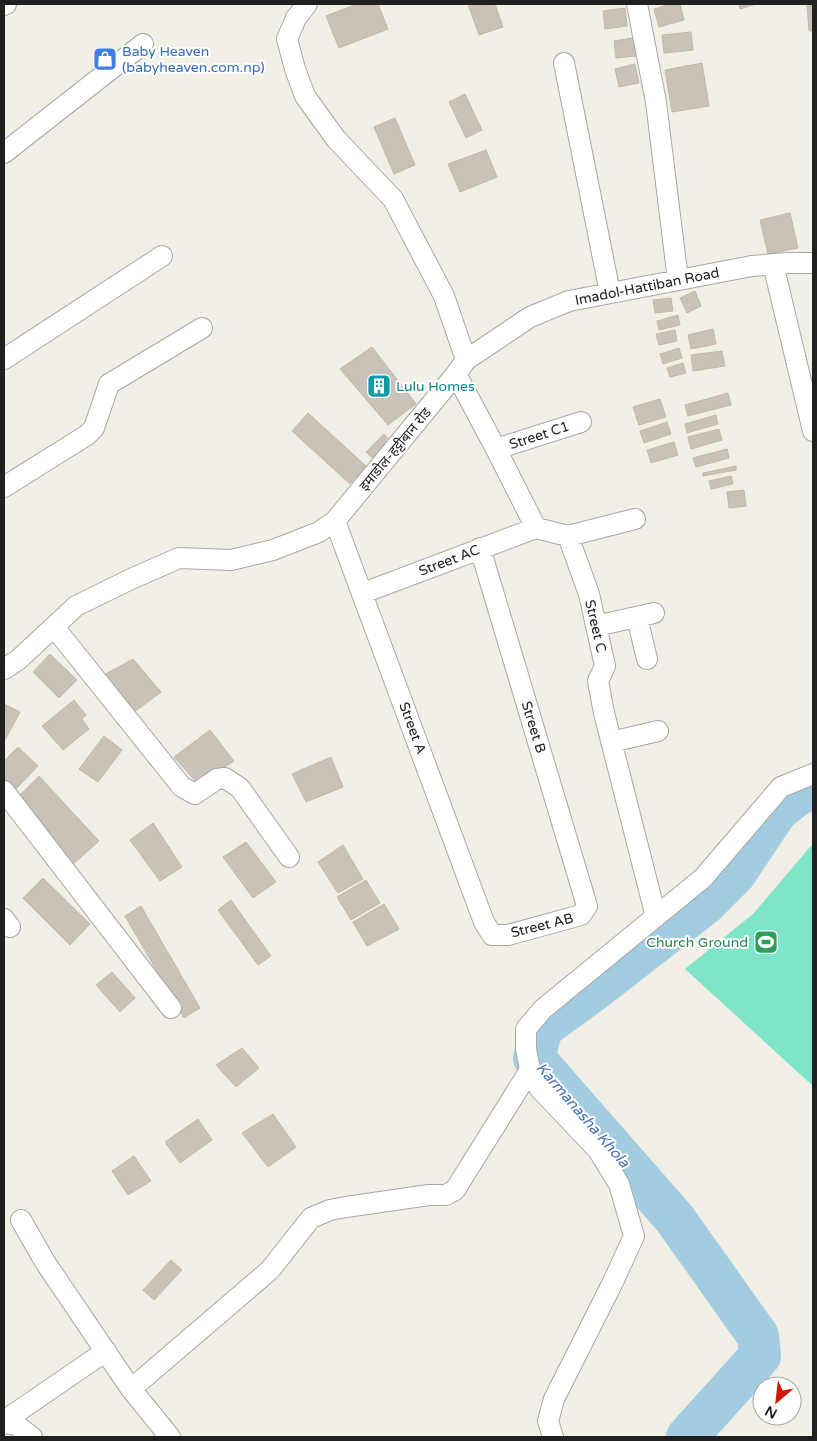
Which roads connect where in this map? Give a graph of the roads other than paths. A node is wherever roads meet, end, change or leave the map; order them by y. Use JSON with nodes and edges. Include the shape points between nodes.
{"nodes":[{"id":1,"x":307,"y":4,"type":"edge"},
{"id":2,"x":637,"y":4,"type":"edge"},
{"id":3,"x":143,"y":44,"type":"dead end"},
{"id":4,"x":564,"y":63,"type":"dead end"},
{"id":5,"x":4,"y":153,"type":"edge"},
{"id":6,"x":162,"y":256,"type":"dead end"},
{"id":7,"x":813,"y":263,"type":"edge"},
{"id":8,"x":774,"y":264,"type":"junction"},
{"id":9,"x":678,"y":280,"type":"junction"},
{"id":10,"x":610,"y":293,"type":"junction"},
{"id":11,"x":202,"y":328,"type":"dead end"},
{"id":12,"x":4,"y":359,"type":"edge"},
{"id":13,"x":461,"y":367,"type":"junction"},
{"id":14,"x":581,"y":422,"type":"dead end"},
{"id":15,"x":813,"y":431,"type":"edge"},
{"id":16,"x":496,"y":449,"type":"junction"},
{"id":17,"x":4,"y":487,"type":"edge"},
{"id":18,"x":635,"y":519,"type":"dead end"},
{"id":19,"x":335,"y":521,"type":"junction"},
{"id":20,"x":536,"y":528,"type":"junction"},
{"id":21,"x":568,"y":536,"type":"junction"},
{"id":22,"x":480,"y":548,"type":"junction"},
{"id":23,"x":363,"y":593,"type":"junction"},
{"id":24,"x":596,"y":626,"type":"junction"},
{"id":25,"x":54,"y":627,"type":"junction"},
{"id":26,"x":647,"y":659,"type":"dead end"},
{"id":27,"x":4,"y":670,"type":"edge"},
{"id":28,"x":658,"y":731,"type":"dead end"},
{"id":29,"x":610,"y":742,"type":"junction"},
{"id":30,"x":813,"y":774,"type":"edge"},
{"id":31,"x":4,"y":791,"type":"edge"},
{"id":32,"x":289,"y":857,"type":"dead end"},
{"id":33,"x":587,"y":906,"type":"joint"},
{"id":34,"x":656,"y":917,"type":"junction"},
{"id":35,"x":492,"y":934,"type":"joint"},
{"id":36,"x":172,"y":1008,"type":"dead end"},
{"id":37,"x":530,"y":1070,"type":"junction"},
{"id":38,"x":21,"y":1220,"type":"dead end"},
{"id":39,"x":106,"y":1351,"type":"junction"},
{"id":40,"x":131,"y":1389,"type":"junction"},
{"id":41,"x":4,"y":1422,"type":"edge"},
{"id":42,"x":32,"y":1437,"type":"edge"},
{"id":43,"x":170,"y":1437,"type":"edge"},
{"id":44,"x":553,"y":1437,"type":"edge"}],
"edges":[{"from":1,"to":13,"type":"street","via":[[296,18],[287,39],[305,96],[336,139],[393,199],[444,296]]},
{"from":2,"to":9,"type":"street","via":[[656,102]]},
{"from":3,"to":5,"type":"street"},
{"from":4,"to":10,"type":"street"},
{"from":6,"to":12,"type":"street"},
{"from":7,"to":8,"type":"street","name":"Imadol-Hattiban Road"},
{"from":8,"to":9,"type":"street","name":"Imadol-Hattiban Road"},
{"from":8,"to":15,"type":"street"},
{"from":9,"to":10,"type":"street","name":"Imadol-Hattiban Road"},
{"from":10,"to":13,"type":"street","name":"Imadol-Hattiban Road","via":[[569,301],[530,317]]},
{"from":11,"to":17,"type":"street","via":[[109,384],[94,428],[87,435]]},
{"from":13,"to":16,"type":"street"},
{"from":13,"to":19,"type":"street","name":"इमाडोल-हट्टीबान रोड"},
{"from":14,"to":16,"type":"street","name":"Street C1"},
{"from":16,"to":20,"type":"street"},
{"from":18,"to":21,"type":"street"},
{"from":19,"to":23,"type":"street","name":"Street A"},
{"from":19,"to":25,"type":"street","name":"इमाडोल-हट्टीबान रोड","via":[[319,532],[273,550],[231,560],[179,558],[76,606]]},
{"from":20,"to":21,"type":"street"},
{"from":20,"to":22,"type":"street","name":"Street AC"},
{"from":21,"to":24,"type":"street","name":"Street C","via":[[589,594]]},
{"from":22,"to":23,"type":"street","name":"Street AC"},
{"from":22,"to":33,"type":"street","name":"Street B"},
{"from":23,"to":35,"type":"street","name":"Street A","via":[[484,922]]},
{"from":24,"to":26,"type":"street","via":[[645,615]]},
{"from":24,"to":29,"type":"street","name":"Street C","via":[[605,666],[598,681]]},
{"from":25,"to":27,"type":"street","name":"इमाडोल-हट्टीबान रोड"},
{"from":25,"to":32,"type":"street","via":[[182,787],[195,794],[217,780],[225,778],[233,783],[245,794]]},
{"from":28,"to":29,"type":"street"},
{"from":29,"to":34,"type":"street","name":"Street C"},
{"from":30,"to":34,"type":"street","via":[[781,787],[703,878]]},
{"from":31,"to":36,"type":"street"},
{"from":33,"to":35,"type":"street","name":"Street AB","via":[[580,915],[508,935]]},
{"from":34,"to":37,"type":"street","via":[[543,1009],[526,1029]]},
{"from":37,"to":40,"type":"street","via":[[455,1190],[446,1195],[330,1210],[311,1218],[270,1270]]},
{"from":37,"to":44,"type":"street","via":[[540,1089],[598,1150],[619,1184],[634,1236],[554,1399],[548,1421]]},
{"from":38,"to":39,"type":"street","via":[[45,1262]]},
{"from":39,"to":40,"type":"street"},
{"from":39,"to":41,"type":"street"},
{"from":40,"to":43,"type":"street"},
{"from":41,"to":42,"type":"street","via":[[16,1425]]}]}
